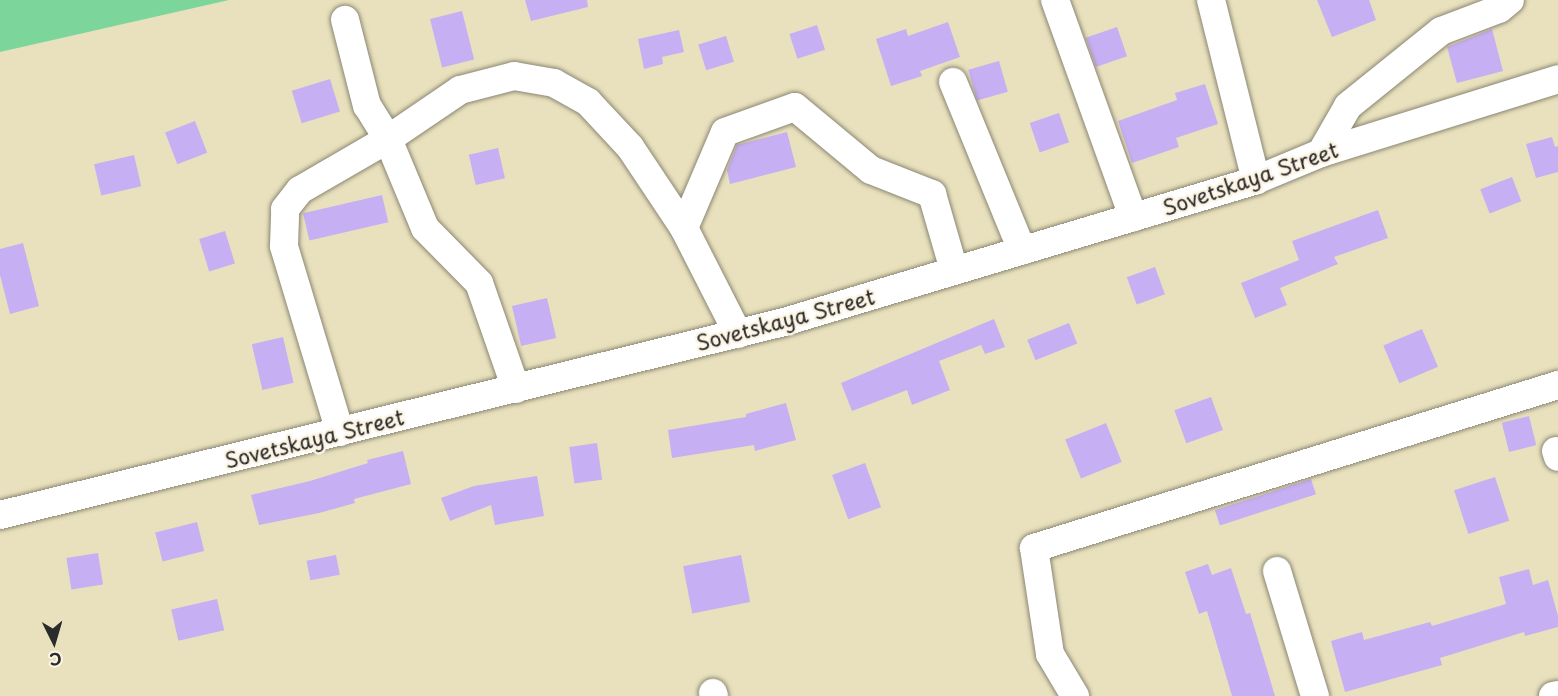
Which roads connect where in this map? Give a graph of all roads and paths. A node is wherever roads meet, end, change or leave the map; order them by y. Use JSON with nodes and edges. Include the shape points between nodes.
{"nodes":[{"id":1,"x":1055,"y":0,"type":"edge"},
{"id":2,"x":1211,"y":0,"type":"edge"},
{"id":3,"x":1510,"y":0,"type":"edge"},
{"id":4,"x":345,"y":20,"type":"dead end"},
{"id":5,"x":1558,"y":79,"type":"edge"},
{"id":6,"x":953,"y":82,"type":"dead end"},
{"id":7,"x":388,"y":139,"type":"junction"},
{"id":8,"x":1321,"y":153,"type":"junction"},
{"id":9,"x":1256,"y":180,"type":"junction"},
{"id":10,"x":1133,"y":217,"type":"junction"},
{"id":11,"x":684,"y":228,"type":"junction"},
{"id":12,"x":1022,"y":250,"type":"junction"},
{"id":13,"x":954,"y":270,"type":"junction"},
{"id":14,"x":738,"y":334,"type":"junction"},
{"id":15,"x":1558,"y":385,"type":"edge"},
{"id":16,"x":516,"y":388,"type":"junction"},
{"id":17,"x":340,"y":432,"type":"junction"},
{"id":18,"x":0,"y":515,"type":"edge"},
{"id":19,"x":1277,"y":571,"type":"dead end"},
{"id":20,"x":1558,"y":695,"type":"edge"},
{"id":21,"x":1075,"y":696,"type":"edge"},
{"id":22,"x":1315,"y":696,"type":"edge"},
{"id":23,"x":1553,"y":696,"type":"edge"}],
"edges":[{"from":1,"to":10,"type":"street"},
{"from":2,"to":9,"type":"street"},
{"from":3,"to":8,"type":"street","via":[[1499,9],[1442,31],[1348,106]]},
{"from":4,"to":7,"type":"street","via":[[367,106]]},
{"from":5,"to":8,"type":"street","name":"Sovetskaya Street"},
{"from":6,"to":12,"type":"street"},
{"from":7,"to":11,"type":"street","via":[[460,90],[514,76],[554,83],[588,102],[630,147]]},
{"from":7,"to":16,"type":"street","via":[[425,228],[479,283]]},
{"from":7,"to":17,"type":"street","via":[[300,190],[285,209],[284,246]]},
{"from":8,"to":9,"type":"street","name":"Sovetskaya Street"},
{"from":9,"to":10,"type":"street","name":"Sovetskaya Street"},
{"from":10,"to":12,"type":"street","name":"Sovetskaya Street"},
{"from":11,"to":13,"type":"street","via":[[725,132],[795,107],[871,170],[932,194]]},
{"from":11,"to":14,"type":"street"},
{"from":12,"to":13,"type":"street","name":"Sovetskaya Street"},
{"from":13,"to":14,"type":"street","name":"Sovetskaya Street"},
{"from":14,"to":16,"type":"street","name":"Sovetskaya Street"},
{"from":15,"to":21,"type":"street","via":[[1034,548],[1050,654]]},
{"from":16,"to":17,"type":"street","name":"Sovetskaya Street"},
{"from":17,"to":18,"type":"street","name":"Sovetskaya Street"},
{"from":19,"to":22,"type":"street"},
{"from":20,"to":23,"type":"street"}]}
